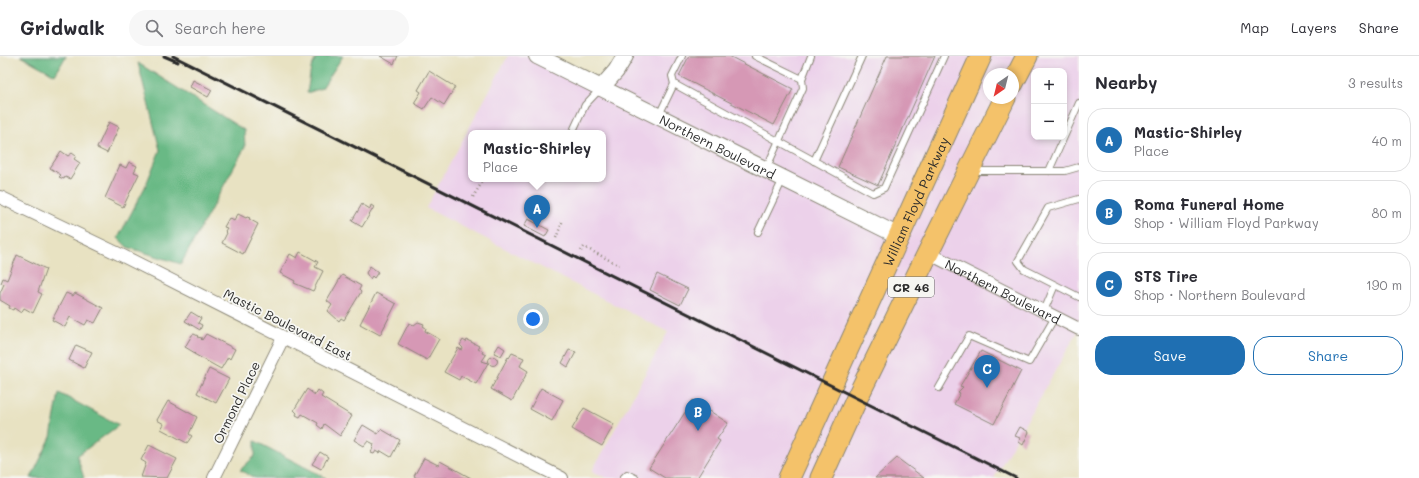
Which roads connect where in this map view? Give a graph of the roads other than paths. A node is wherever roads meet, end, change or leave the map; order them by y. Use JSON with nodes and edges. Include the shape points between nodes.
{"nodes":[{"id":1,"x":537,"y":56,"type":"edge"},
{"id":2,"x":625,"y":56,"type":"edge"},
{"id":3,"x":682,"y":56,"type":"edge"},
{"id":4,"x":811,"y":56,"type":"edge"},
{"id":5,"x":862,"y":56,"type":"edge"},
{"id":6,"x":944,"y":56,"type":"edge"},
{"id":7,"x":981,"y":56,"type":"edge"},
{"id":8,"x":1027,"y":56,"type":"edge"},
{"id":9,"x":759,"y":57,"type":"edge"},
{"id":10,"x":1019,"y":71,"type":"edge"},
{"id":11,"x":802,"y":79,"type":"junction"},
{"id":12,"x":674,"y":84,"type":"junction"},
{"id":13,"x":601,"y":88,"type":"junction"},
{"id":14,"x":1079,"y":103,"type":"edge"},
{"id":15,"x":1002,"y":104,"type":"edge"},
{"id":16,"x":658,"y":117,"type":"junction"},
{"id":17,"x":573,"y":130,"type":"edge"},
{"id":18,"x":778,"y":141,"type":"junction"},
{"id":19,"x":814,"y":161,"type":"junction"},
{"id":20,"x":1079,"y":167,"type":"edge"},
{"id":21,"x":766,"y":170,"type":"junction"},
{"id":22,"x":968,"y":171,"type":"junction"},
{"id":23,"x":1049,"y":171,"type":"junction"},
{"id":24,"x":783,"y":179,"type":"junction"},
{"id":25,"x":0,"y":197,"type":"edge"},
{"id":26,"x":1079,"y":199,"type":"edge"},
{"id":27,"x":758,"y":232,"type":"dead end"},
{"id":28,"x":899,"y":236,"type":"junction"},
{"id":29,"x":928,"y":253,"type":"junction"},
{"id":30,"x":1056,"y":285,"type":"junction"},
{"id":31,"x":1079,"y":297,"type":"edge"},
{"id":32,"x":1044,"y":311,"type":"junction"},
{"id":33,"x":1055,"y":317,"type":"junction"},
{"id":34,"x":1079,"y":329,"type":"edge"},
{"id":35,"x":283,"y":338,"type":"junction"},
{"id":36,"x":939,"y":388,"type":"dead end"},
{"id":37,"x":214,"y":478,"type":"edge"},
{"id":38,"x":562,"y":478,"type":"edge"},
{"id":39,"x":623,"y":478,"type":"edge"},
{"id":40,"x":635,"y":478,"type":"edge"},
{"id":41,"x":789,"y":478,"type":"edge"},
{"id":42,"x":821,"y":478,"type":"edge"}],
"edges":[{"from":1,"to":13,"type":"street","name":"Northern Boulevard"},
{"from":2,"to":13,"type":"street"},
{"from":3,"to":12,"type":"lane","via":[[672,76]]},
{"from":4,"to":11,"type":"lane"},
{"from":5,"to":19,"type":"lane"},
{"from":6,"to":19,"type":"lane","via":[[884,188],[872,192]]},
{"from":7,"to":28,"type":"highway","name":"William Floyd Parkway","number":"CR 46"},
{"from":8,"to":10,"type":"highway"},
{"from":9,"to":11,"type":"lane"},
{"from":11,"to":18,"type":"lane","via":[[803,88]]},
{"from":12,"to":16,"type":"lane"},
{"from":12,"to":18,"type":"lane"},
{"from":13,"to":16,"type":"street","name":"Northern Boulevard"},
{"from":13,"to":17,"type":"lane","via":[[585,105]]},
{"from":14,"to":23,"type":"lane"},
{"from":15,"to":22,"type":"highway","number":"CR 46"},
{"from":16,"to":21,"type":"street","name":"Northern Boulevard"},
{"from":18,"to":19,"type":"lane"},
{"from":18,"to":21,"type":"lane"},
{"from":20,"to":23,"type":"lane","via":[[1065,171]]},
{"from":21,"to":24,"type":"street","name":"Northern Boulevard"},
{"from":22,"to":23,"type":"lane"},
{"from":22,"to":29,"type":"highway","number":"CR 46"},
{"from":24,"to":27,"type":"lane"},
{"from":24,"to":28,"type":"street","name":"Northern Boulevard"},
{"from":25,"to":35,"type":"street","name":"Mastic Boulevard East","via":[[124,256]]},
{"from":26,"to":30,"type":"lane","via":[[1048,208],[1018,261],[1024,269]]},
{"from":28,"to":41,"type":"highway","name":"William Floyd Parkway","number":"CR 46"},
{"from":29,"to":32,"type":"street","name":"Northern Boulevard"},
{"from":29,"to":42,"type":"highway","number":"CR 46"},
{"from":30,"to":31,"type":"lane"},
{"from":30,"to":32,"type":"lane"},
{"from":32,"to":33,"type":"street","name":"Northern Boulevard"},
{"from":33,"to":34,"type":"street","name":"Northern Boulevard"},
{"from":33,"to":36,"type":"lane","via":[[1029,362],[969,336]]},
{"from":35,"to":37,"type":"street","name":"Ormond Place"},
{"from":35,"to":38,"type":"street","name":"Mastic Boulevard East"},
{"from":39,"to":40,"type":"lane","via":[[627,474]]}]}
